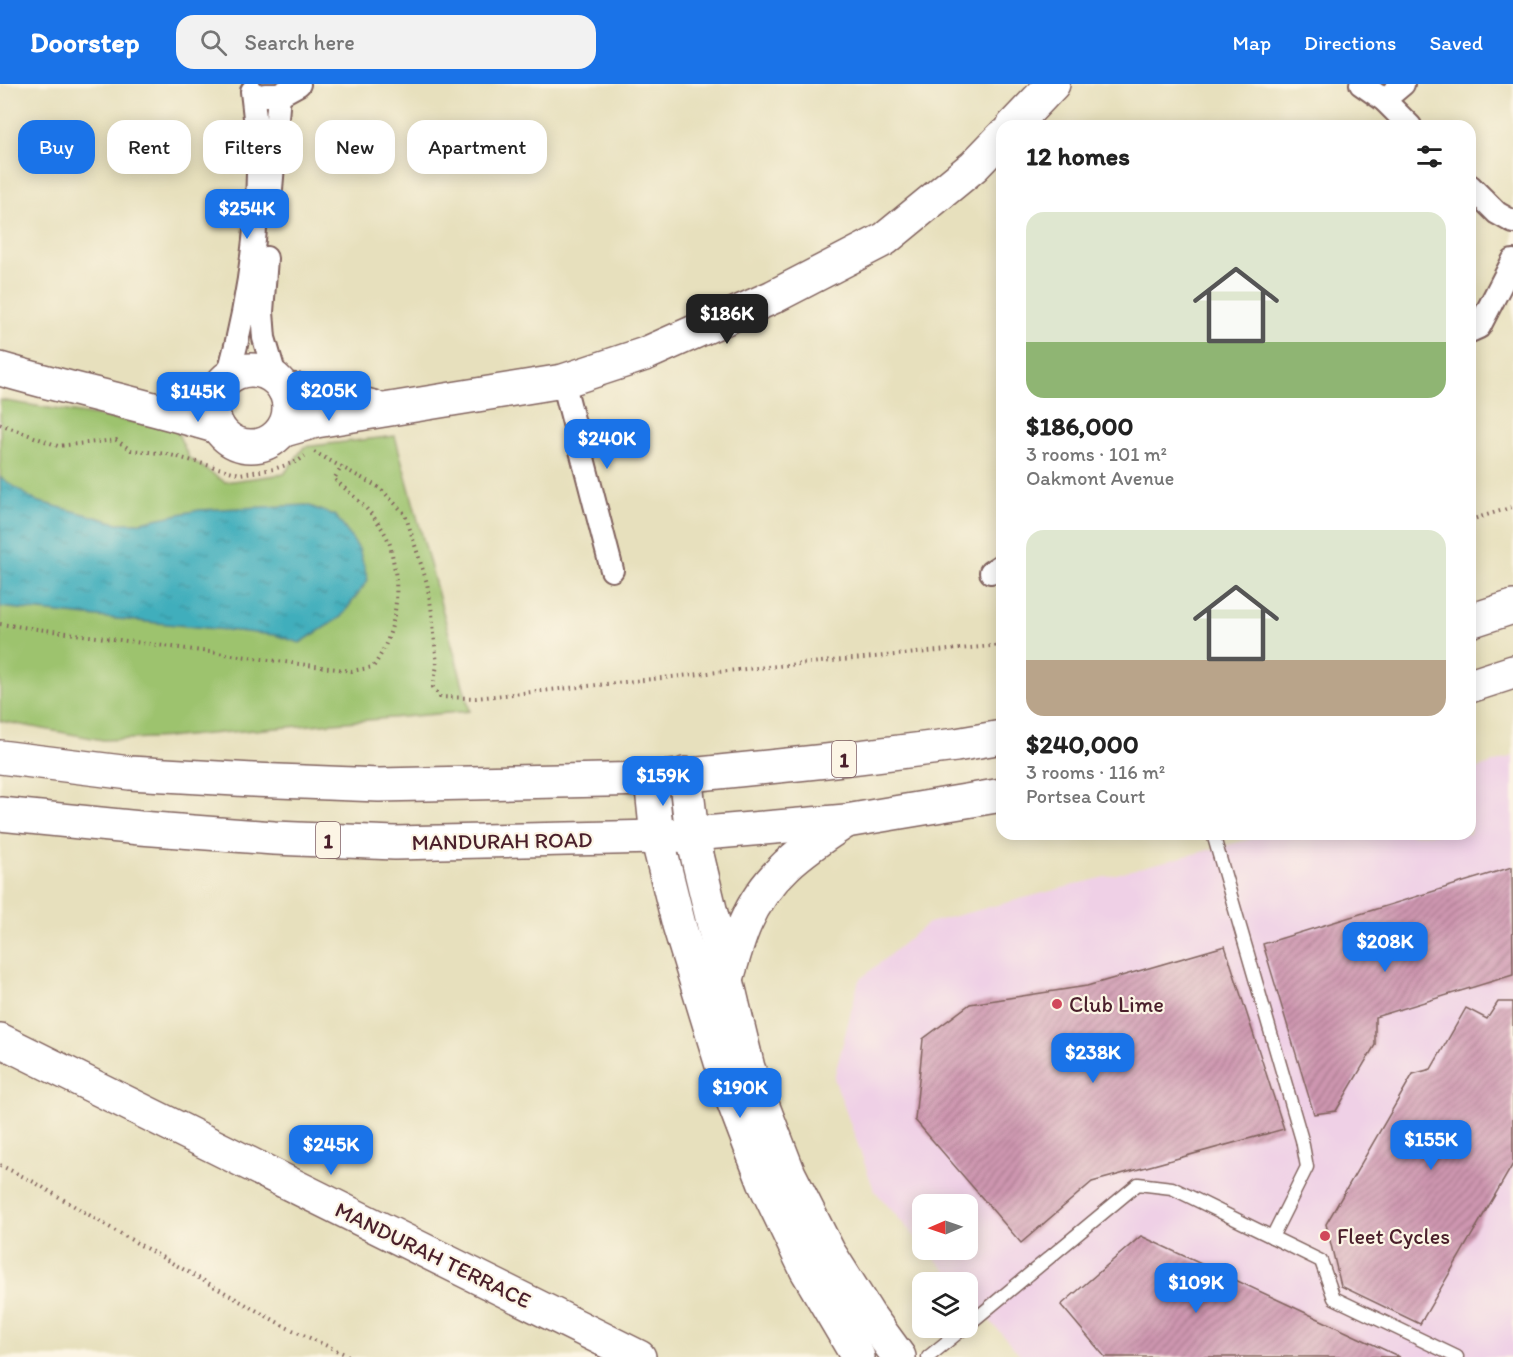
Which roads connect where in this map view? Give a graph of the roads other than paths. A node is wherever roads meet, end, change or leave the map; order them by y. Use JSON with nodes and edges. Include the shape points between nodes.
{"nodes":[{"id":1,"x":1053,"y":84,"type":"edge"},
{"id":2,"x":1361,"y":84,"type":"edge"},
{"id":3,"x":1403,"y":84,"type":"edge"},
{"id":4,"x":247,"y":88,"type":"edge"},
{"id":5,"x":289,"y":89,"type":"edge"},
{"id":6,"x":1384,"y":100,"type":"junction"},
{"id":7,"x":1019,"y":120,"type":"edge"},
{"id":8,"x":1404,"y":120,"type":"edge"},
{"id":9,"x":996,"y":143,"type":"edge"},
{"id":10,"x":1476,"y":192,"type":"edge"},
{"id":11,"x":1513,"y":222,"type":"edge"},
{"id":12,"x":1513,"y":261,"type":"edge"},
{"id":13,"x":1476,"y":328,"type":"edge"},
{"id":14,"x":0,"y":369,"type":"edge"},
{"id":15,"x":563,"y":381,"type":"junction"},
{"id":16,"x":223,"y":383,"type":"junction"},
{"id":17,"x":280,"y":384,"type":"junction"},
{"id":18,"x":161,"y":410,"type":"junction"},
{"id":19,"x":383,"y":410,"type":"junction"},
{"id":20,"x":218,"y":427,"type":"junction"},
{"id":21,"x":284,"y":429,"type":"junction"},
{"id":22,"x":612,"y":570,"type":"dead end"},
{"id":23,"x":1513,"y":607,"type":"edge"},
{"id":24,"x":1476,"y":619,"type":"edge"},
{"id":25,"x":996,"y":738,"type":"edge"},
{"id":26,"x":0,"y":757,"type":"edge"},
{"id":27,"x":685,"y":774,"type":"junction"},
{"id":28,"x":651,"y":779,"type":"junction"},
{"id":29,"x":996,"y":796,"type":"edge"},
{"id":30,"x":0,"y":813,"type":"edge"},
{"id":31,"x":846,"y":821,"type":"junction"},
{"id":32,"x":692,"y":834,"type":"junction"},
{"id":33,"x":657,"y":837,"type":"junction"},
{"id":34,"x":1215,"y":840,"type":"edge"},
{"id":35,"x":726,"y":982,"type":"junction"},
{"id":36,"x":0,"y":1040,"type":"edge"},
{"id":37,"x":1272,"y":1237,"type":"junction"},
{"id":38,"x":978,"y":1316,"type":"edge"},
{"id":39,"x":951,"y":1338,"type":"edge"},
{"id":40,"x":639,"y":1357,"type":"edge"},
{"id":41,"x":858,"y":1357,"type":"edge"},
{"id":42,"x":899,"y":1357,"type":"edge"},
{"id":43,"x":928,"y":1357,"type":"edge"},
{"id":44,"x":1457,"y":1357,"type":"edge"}],
"edges":[{"from":1,"to":7,"type":"main road"},
{"from":2,"to":6,"type":"street"},
{"from":3,"to":6,"type":"street"},
{"from":4,"to":5,"type":"street","via":[[266,96]]},
{"from":4,"to":16,"type":"street","via":[[258,146],[257,206],[246,298]]},
{"from":5,"to":17,"type":"street","via":[[262,312],[264,338]]},
{"from":6,"to":8,"type":"street"},
{"from":9,"to":15,"type":"main road","via":[[885,239],[773,297],[645,354]]},
{"from":10,"to":11,"type":"street","via":[[1497,213]]},
{"from":12,"to":13,"type":"street"},
{"from":14,"to":18,"type":"main road"},
{"from":15,"to":19,"type":"main road"},
{"from":15,"to":22,"type":"street"},
{"from":16,"to":17,"type":"main road","via":[[239,371],[252,369],[265,372]]},
{"from":16,"to":18,"type":"main road"},
{"from":16,"to":20,"type":"main road","via":[[212,408]]},
{"from":17,"to":19,"type":"main road"},
{"from":17,"to":21,"type":"main road","via":[[290,409]]},
{"from":18,"to":20,"type":"main road"},
{"from":19,"to":21,"type":"main road"},
{"from":20,"to":21,"type":"main road","via":[[228,439],[250,447],[272,441]]},
{"from":23,"to":24,"type":"main road"},
{"from":25,"to":27,"type":"main road","number":"1","via":[[838,760]]},
{"from":26,"to":28,"type":"main road","number":"1","via":[[130,772],[379,785]]},
{"from":27,"to":28,"type":"main road","number":"1"},
{"from":27,"to":32,"type":"main road"},
{"from":28,"to":33,"type":"main road"},
{"from":29,"to":31,"type":"main road","name":"MANDURAH ROAD","number":"1"},
{"from":30,"to":33,"type":"main road","name":"MANDURAH ROAD","number":"1","via":[[152,829],[395,843]]},
{"from":31,"to":32,"type":"main road","name":"MANDURAH ROAD","number":"1"},
{"from":31,"to":35,"type":"main road","via":[[786,864],[756,901]]},
{"from":32,"to":33,"type":"main road","name":"MANDURAH ROAD","number":"1"},
{"from":32,"to":35,"type":"main road"},
{"from":33,"to":41,"type":"main road","via":[[679,925],[732,1098],[764,1182],[806,1269]]},
{"from":34,"to":37,"type":"lane","via":[[1307,1167]]},
{"from":35,"to":42,"type":"main road","via":[[748,1068],[789,1174],[828,1251]]},
{"from":36,"to":40,"type":"main road","name":"MANDURAH TERRACE"},
{"from":37,"to":38,"type":"lane","via":[[1172,1188],[1138,1184]]},
{"from":37,"to":44,"type":"lane","via":[[1321,1261],[1334,1298]]},
{"from":39,"to":43,"type":"lane"}]}
